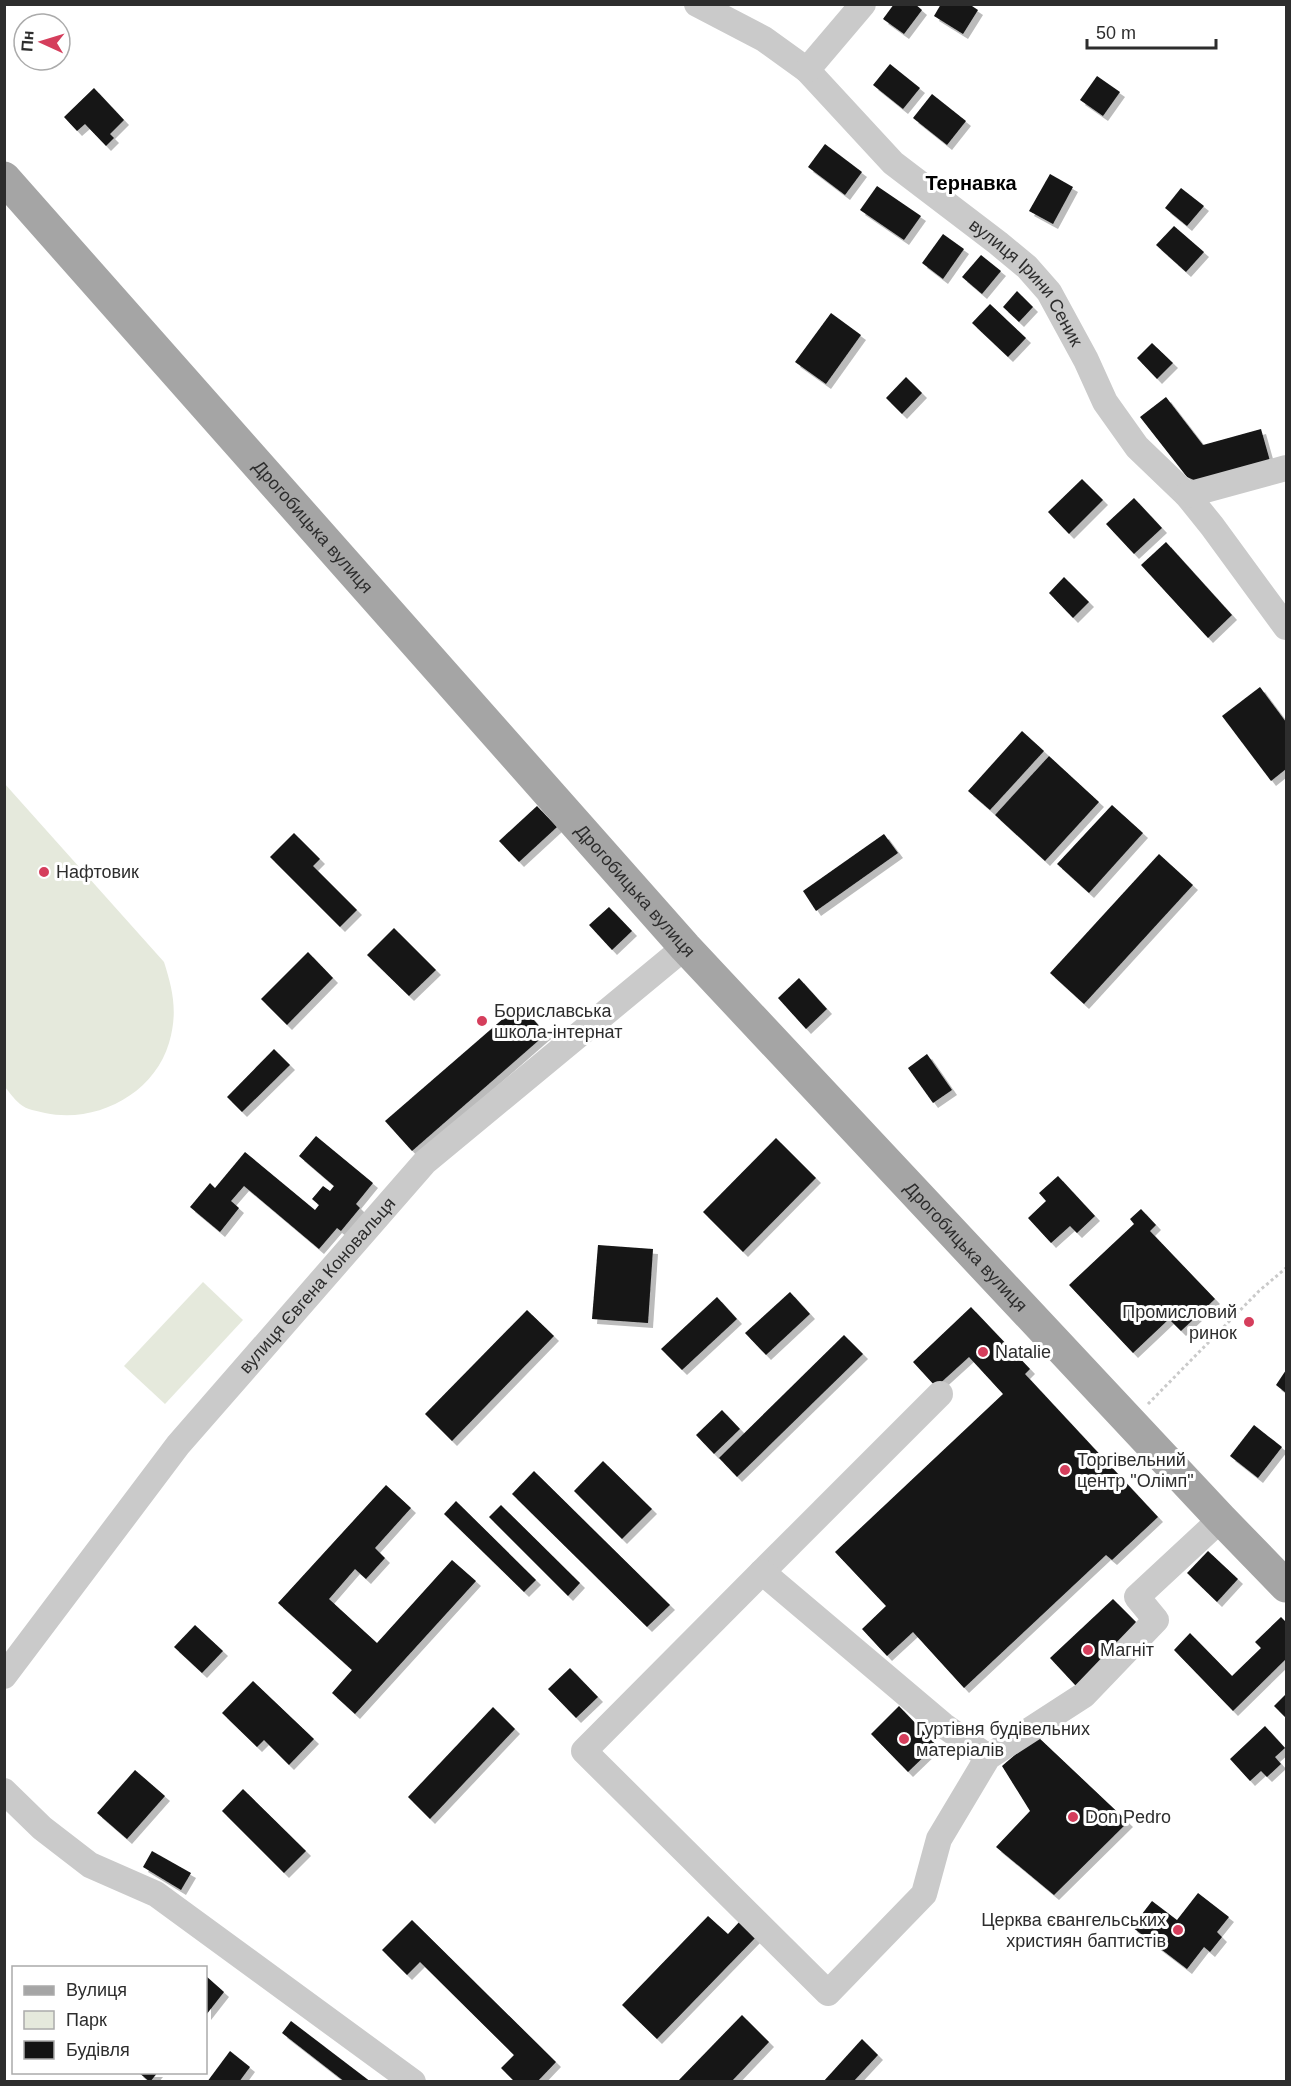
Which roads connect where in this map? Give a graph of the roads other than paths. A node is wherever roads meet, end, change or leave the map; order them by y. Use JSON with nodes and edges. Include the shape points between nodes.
{"nodes":[{"id":1,"x":697,"y":4,"type":"edge"},
{"id":2,"x":863,"y":4,"type":"edge"},
{"id":3,"x":807,"y":70,"type":"junction"},
{"id":4,"x":4,"y":178,"type":"edge"},
{"id":5,"x":1287,"y":468,"type":"edge"},
{"id":6,"x":1187,"y":495,"type":"junction"},
{"id":7,"x":1287,"y":627,"type":"edge"},
{"id":8,"x":685,"y":947,"type":"junction"},
{"id":9,"x":940,"y":1394,"type":"dead end"},
{"id":10,"x":1221,"y":1519,"type":"junction"},
{"id":11,"x":762,"y":1572,"type":"junction"},
{"id":12,"x":1287,"y":1587,"type":"edge"},
{"id":13,"x":4,"y":1676,"type":"edge"},
{"id":14,"x":988,"y":1757,"type":"junction"},
{"id":15,"x":4,"y":1791,"type":"edge"},
{"id":16,"x":413,"y":2082,"type":"edge"}],
"edges":[{"from":1,"to":3,"type":"street","name":"вулиця Ірини Сеник","via":[[764,39]]},
{"from":2,"to":3,"type":"street"},
{"from":3,"to":6,"type":"street","name":"вулиця Ірини Сеник","via":[[893,163],[1027,267],[1049,292],[1105,402],[1137,447]]},
{"from":4,"to":8,"type":"main road","name":"Дрогобицька вулиця"},
{"from":5,"to":6,"type":"street"},
{"from":6,"to":7,"type":"street","name":"вулиця Ірини Сеник"},
{"from":8,"to":10,"type":"main road","name":"Дрогобицька вулиця"},
{"from":8,"to":13,"type":"street","name":"вулиця Євгена Коновальця","via":[[425,1162],[178,1445]]},
{"from":9,"to":11,"type":"street"},
{"from":10,"to":12,"type":"main road","name":"Дрогобицька вулиця"},
{"from":10,"to":14,"type":"street","via":[[1137,1598],[1156,1620],[1084,1695]]},
{"from":11,"to":14,"type":"street","via":[[943,1725]]},
{"from":11,"to":14,"type":"street","via":[[584,1751],[828,1993],[924,1894],[939,1839]]},
{"from":15,"to":16,"type":"street","via":[[42,1828],[90,1865],[156,1894]]}]}
